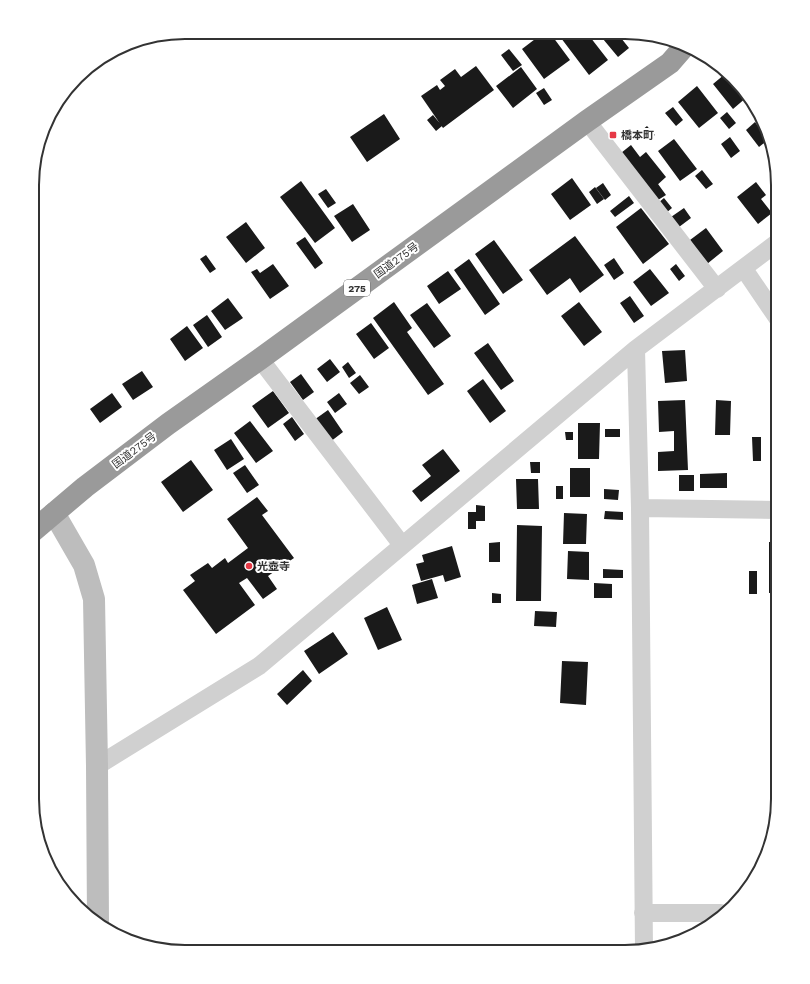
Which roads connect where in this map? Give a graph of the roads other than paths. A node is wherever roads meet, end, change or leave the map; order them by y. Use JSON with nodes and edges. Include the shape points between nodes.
{"nodes":[{"id":1,"x":681,"y":50,"type":"edge"},
{"id":2,"x":587,"y":121,"type":"junction"},
{"id":3,"x":771,"y":248,"type":"edge"},
{"id":4,"x":744,"y":269,"type":"junction"},
{"id":5,"x":717,"y":289,"type":"junction"},
{"id":6,"x":771,"y":309,"type":"edge"},
{"id":7,"x":636,"y":349,"type":"junction"},
{"id":8,"x":260,"y":359,"type":"junction"},
{"id":9,"x":640,"y":508,"type":"junction"},
{"id":10,"x":771,"y":510,"type":"edge"},
{"id":11,"x":54,"y":513,"type":"junction"},
{"id":12,"x":39,"y":526,"type":"edge"},
{"id":13,"x":402,"y":545,"type":"junction"},
{"id":14,"x":97,"y":766,"type":"junction"},
{"id":15,"x":644,"y":913,"type":"junction"},
{"id":16,"x":716,"y":913,"type":"edge"},
{"id":17,"x":98,"y":916,"type":"edge"},
{"id":18,"x":644,"y":944,"type":"edge"}],
"edges":[{"from":1,"to":2,"type":"highway","name":"国道275号","number":"275","via":[[670,63]]},
{"from":2,"to":5,"type":"street"},
{"from":2,"to":8,"type":"highway","name":"国道275号","number":"275"},
{"from":3,"to":4,"type":"street"},
{"from":4,"to":5,"type":"street"},
{"from":4,"to":6,"type":"street"},
{"from":5,"to":7,"type":"street"},
{"from":7,"to":9,"type":"street"},
{"from":7,"to":13,"type":"street"},
{"from":8,"to":11,"type":"highway","name":"国道275号","number":"275","via":[[168,424]]},
{"from":8,"to":13,"type":"street"},
{"from":9,"to":10,"type":"street"},
{"from":9,"to":15,"type":"street"},
{"from":11,"to":12,"type":"highway","name":"国道275号","number":"275"},
{"from":11,"to":14,"type":"street","via":[[84,565],[94,599]]},
{"from":13,"to":14,"type":"street","via":[[259,666]]},
{"from":14,"to":17,"type":"street"},
{"from":15,"to":16,"type":"street"},
{"from":15,"to":18,"type":"street"}]}
